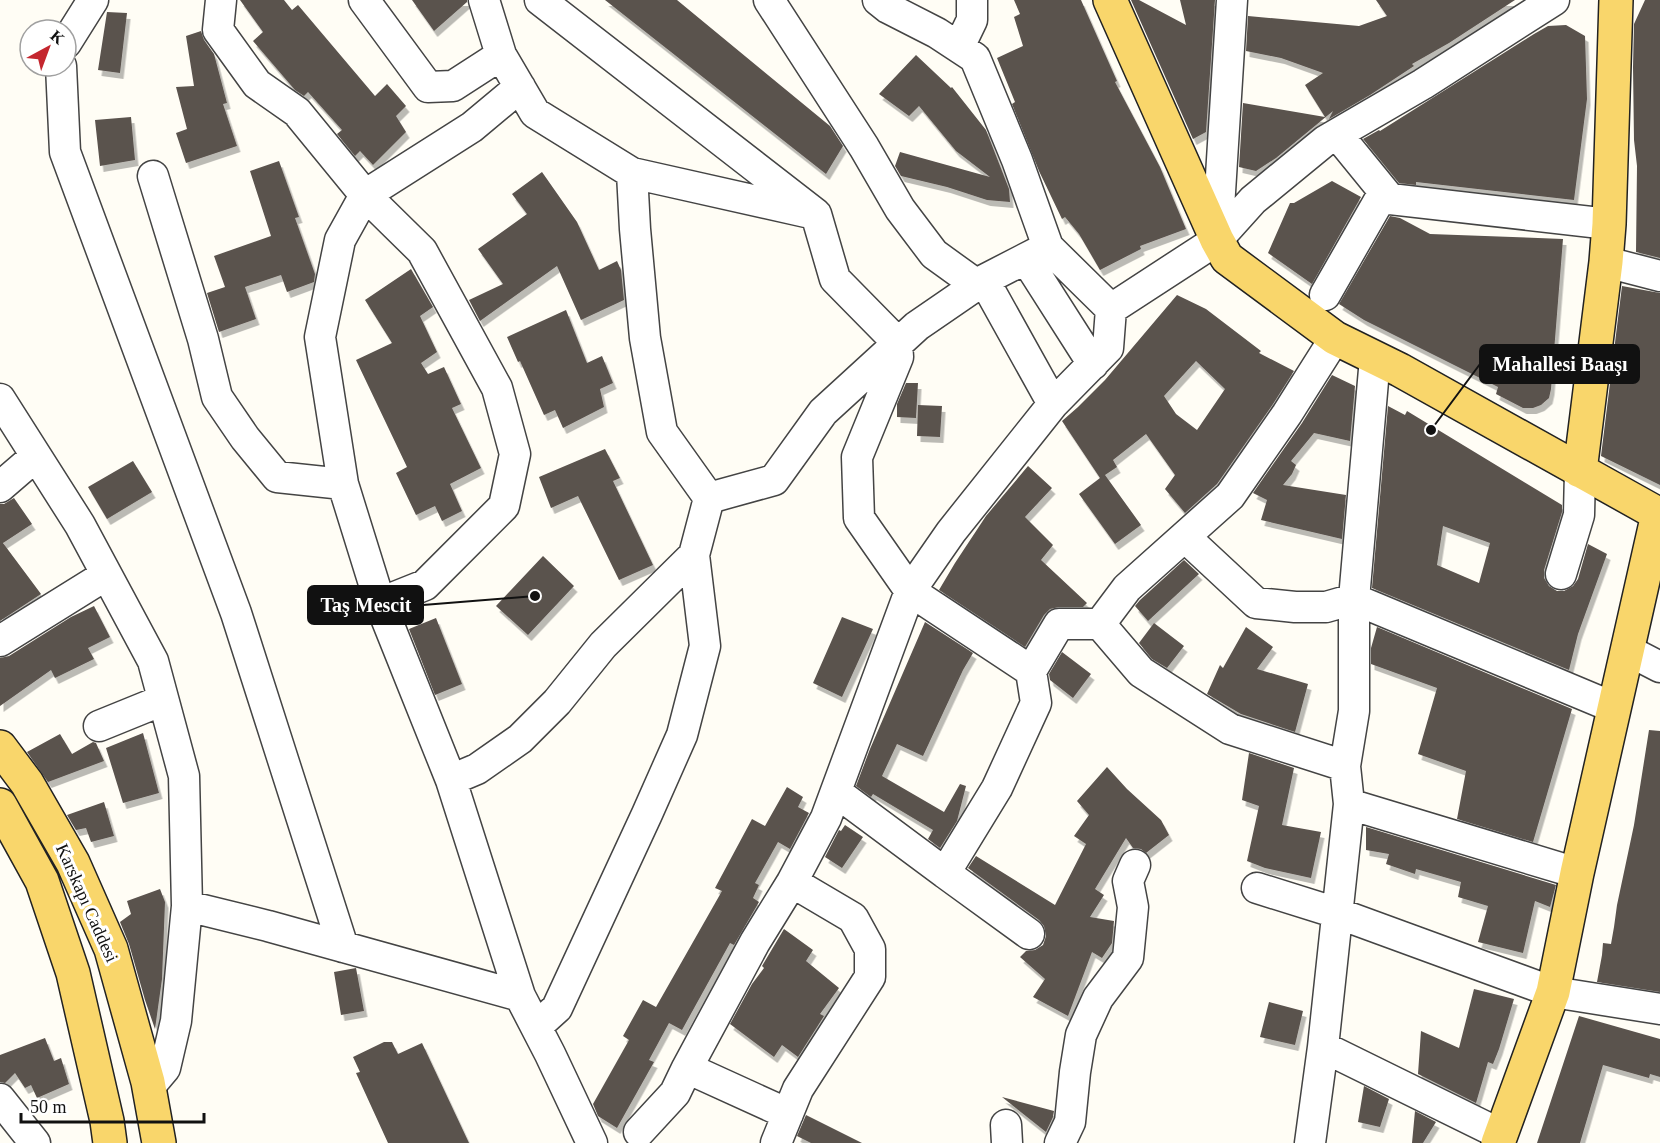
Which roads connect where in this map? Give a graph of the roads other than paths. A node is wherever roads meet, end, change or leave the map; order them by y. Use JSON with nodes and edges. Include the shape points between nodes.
{"nodes":[{"id":1,"x":93,"y":0,"type":"edge"},
{"id":2,"x":221,"y":0,"type":"edge"},
{"id":3,"x":364,"y":0,"type":"edge"},
{"id":4,"x":484,"y":0,"type":"edge"},
{"id":5,"x":540,"y":0,"type":"edge"},
{"id":6,"x":770,"y":0,"type":"edge"},
{"id":7,"x":878,"y":0,"type":"edge"},
{"id":8,"x":972,"y":0,"type":"edge"},
{"id":9,"x":1110,"y":0,"type":"edge"},
{"id":10,"x":1233,"y":0,"type":"edge"},
{"id":11,"x":1554,"y":0,"type":"edge"},
{"id":12,"x":1616,"y":0,"type":"edge"},
{"id":13,"x":78,"y":24,"type":"edge"},
{"id":14,"x":959,"y":48,"type":"junction"},
{"id":15,"x":501,"y":55,"type":"junction"},
{"id":16,"x":62,"y":78,"type":"edge"},
{"id":17,"x":520,"y":87,"type":"junction"},
{"id":18,"x":1337,"y":134,"type":"junction"},
{"id":19,"x":632,"y":173,"type":"junction"},
{"id":20,"x":153,"y":176,"type":"dead end"},
{"id":21,"x":1384,"y":192,"type":"junction"},
{"id":22,"x":365,"y":195,"type":"junction"},
{"id":23,"x":816,"y":214,"type":"junction"},
{"id":24,"x":1609,"y":224,"type":"junction"},
{"id":25,"x":1217,"y":240,"type":"junction"},
{"id":26,"x":1037,"y":253,"type":"junction"},
{"id":27,"x":1606,"y":262,"type":"junction"},
{"id":28,"x":1660,"y":276,"type":"edge"},
{"id":29,"x":980,"y":283,"type":"junction"},
{"id":30,"x":1325,"y":295,"type":"dead end"},
{"id":31,"x":1111,"y":309,"type":"junction"},
{"id":32,"x":1335,"y":338,"type":"junction"},
{"id":33,"x":897,"y":342,"type":"junction"},
{"id":34,"x":1375,"y":358,"type":"junction"},
{"id":35,"x":1093,"y":364,"type":"junction"},
{"id":36,"x":0,"y":399,"type":"edge"},
{"id":37,"x":1053,"y":404,"type":"junction"},
{"id":38,"x":36,"y":456,"type":"junction"},
{"id":39,"x":1580,"y":471,"type":"junction"},
{"id":40,"x":343,"y":484,"type":"junction"},
{"id":41,"x":0,"y":487,"type":"edge"},
{"id":42,"x":709,"y":498,"type":"junction"},
{"id":43,"x":1659,"y":515,"type":"edge"},
{"id":44,"x":1185,"y":537,"type":"junction"},
{"id":45,"x":694,"y":555,"type":"junction"},
{"id":46,"x":1562,"y":574,"type":"dead end"},
{"id":47,"x":106,"y":575,"type":"junction"},
{"id":48,"x":910,"y":591,"type":"junction"},
{"id":49,"x":1354,"y":599,"type":"junction"},
{"id":50,"x":380,"y":603,"type":"junction"},
{"id":51,"x":1100,"y":624,"type":"junction"},
{"id":52,"x":0,"y":641,"type":"edge"},
{"id":53,"x":1627,"y":650,"type":"junction"},
{"id":54,"x":1660,"y":668,"type":"edge"},
{"id":55,"x":1031,"y":671,"type":"junction"},
{"id":56,"x":163,"y":700,"type":"junction"},
{"id":57,"x":1615,"y":708,"type":"junction"},
{"id":58,"x":99,"y":726,"type":"dead end"},
{"id":59,"x":0,"y":747,"type":"edge"},
{"id":60,"x":1345,"y":766,"type":"junction"},
{"id":61,"x":451,"y":780,"type":"junction"},
{"id":62,"x":836,"y":792,"type":"junction"},
{"id":63,"x":1349,"y":804,"type":"junction"},
{"id":64,"x":0,"y":805,"type":"edge"},
{"id":65,"x":1135,"y":865,"type":"dead end"},
{"id":66,"x":945,"y":873,"type":"junction"},
{"id":67,"x":1577,"y":873,"type":"junction"},
{"id":68,"x":792,"y":882,"type":"junction"},
{"id":69,"x":1257,"y":888,"type":"dead end"},
{"id":70,"x":187,"y":906,"type":"junction"},
{"id":71,"x":1337,"y":914,"type":"junction"},
{"id":72,"x":1029,"y":934,"type":"dead end"},
{"id":73,"x":343,"y":947,"type":"junction"},
{"id":74,"x":1553,"y":992,"type":"junction"},
{"id":75,"x":520,"y":996,"type":"junction"},
{"id":76,"x":1660,"y":1009,"type":"edge"},
{"id":77,"x":536,"y":1027,"type":"junction"},
{"id":78,"x":1323,"y":1047,"type":"junction"},
{"id":79,"x":687,"y":1068,"type":"junction"},
{"id":80,"x":149,"y":1087,"type":"junction"},
{"id":81,"x":0,"y":1099,"type":"edge"},
{"id":82,"x":788,"y":1114,"type":"junction"},
{"id":83,"x":634,"y":1139,"type":"edge"},
{"id":84,"x":1500,"y":1139,"type":"edge"},
{"id":85,"x":35,"y":1143,"type":"edge"},
{"id":86,"x":110,"y":1143,"type":"edge"},
{"id":87,"x":159,"y":1143,"type":"edge"},
{"id":88,"x":592,"y":1143,"type":"edge"},
{"id":89,"x":776,"y":1143,"type":"edge"},
{"id":90,"x":1060,"y":1143,"type":"edge"},
{"id":91,"x":1310,"y":1143,"type":"edge"}],
"edges":[{"from":1,"to":13,"type":"street"},
{"from":2,"to":22,"type":"street","via":[[218,30],[250,75],[297,112]]},
{"from":3,"to":15,"type":"street","via":[[428,87],[453,86]]},
{"from":4,"to":15,"type":"street"},
{"from":5,"to":23,"type":"street"},
{"from":6,"to":29,"type":"street","via":[[900,209],[934,254]]},
{"from":7,"to":14,"type":"street"},
{"from":8,"to":14,"type":"street","via":[[972,20]]},
{"from":9,"to":25,"type":"main road"},
{"from":10,"to":25,"type":"street"},
{"from":11,"to":18,"type":"street"},
{"from":12,"to":24,"type":"main road"},
{"from":14,"to":26,"type":"street","via":[[975,58],[1017,160]]},
{"from":15,"to":17,"type":"street"},
{"from":16,"to":73,"type":"street","via":[[66,152],[236,613]]},
{"from":17,"to":19,"type":"street","via":[[535,113]]},
{"from":17,"to":22,"type":"street","via":[[472,128]]},
{"from":18,"to":21,"type":"street"},
{"from":18,"to":25,"type":"street","via":[[1253,200]]},
{"from":19,"to":23,"type":"street"},
{"from":19,"to":42,"type":"street","via":[[645,338],[662,432]]},
{"from":20,"to":40,"type":"street","via":[[217,397],[277,477]]},
{"from":21,"to":24,"type":"street","via":[[1390,199]]},
{"from":21,"to":30,"type":"street"},
{"from":22,"to":40,"type":"street","via":[[340,240],[320,337]]},
{"from":22,"to":50,"type":"street","via":[[422,251],[497,388],[515,454],[504,506],[425,585]]},
{"from":23,"to":33,"type":"street","via":[[835,279]]},
{"from":24,"to":27,"type":"main road"},
{"from":25,"to":31,"type":"street"},
{"from":25,"to":32,"type":"main road","via":[[1227,258]]},
{"from":26,"to":29,"type":"street"},
{"from":26,"to":31,"type":"street"},
{"from":26,"to":35,"type":"street"},
{"from":27,"to":28,"type":"street"},
{"from":27,"to":39,"type":"main road"},
{"from":29,"to":33,"type":"street"},
{"from":29,"to":37,"type":"street"},
{"from":31,"to":35,"type":"street","via":[[1108,348]]},
{"from":32,"to":34,"type":"main road"},
{"from":32,"to":44,"type":"street","via":[[1230,496]]},
{"from":33,"to":42,"type":"street","via":[[823,412],[774,480]]},
{"from":33,"to":48,"type":"street","via":[[898,357],[857,457],[859,518]]},
{"from":34,"to":39,"type":"main road"},
{"from":34,"to":49,"type":"street"},
{"from":35,"to":37,"type":"street"},
{"from":36,"to":38,"type":"street"},
{"from":37,"to":48,"type":"street","via":[[951,532]]},
{"from":38,"to":41,"type":"street"},
{"from":38,"to":47,"type":"street"},
{"from":39,"to":43,"type":"main road"},
{"from":39,"to":46,"type":"street","via":[[1579,515]]},
{"from":40,"to":50,"type":"street"},
{"from":42,"to":45,"type":"street"},
{"from":43,"to":53,"type":"main road"},
{"from":44,"to":49,"type":"street","via":[[1256,603],[1326,607]]},
{"from":44,"to":51,"type":"street","via":[[1126,588]]},
{"from":45,"to":61,"type":"street","via":[[603,645],[557,702],[520,739],[477,770]]},
{"from":45,"to":77,"type":"street","via":[[705,646],[682,735],[557,1008]]},
{"from":47,"to":52,"type":"street"},
{"from":47,"to":56,"type":"street","via":[[153,661]]},
{"from":48,"to":55,"type":"street"},
{"from":48,"to":62,"type":"street"},
{"from":49,"to":57,"type":"street"},
{"from":49,"to":60,"type":"street","via":[[1354,711]]},
{"from":50,"to":61,"type":"street"},
{"from":51,"to":55,"type":"street","via":[[1059,624]]},
{"from":51,"to":60,"type":"street","via":[[1142,672],[1230,729]]},
{"from":53,"to":54,"type":"street"},
{"from":53,"to":57,"type":"main road"},
{"from":55,"to":66,"type":"street","via":[[1036,704],[997,788]]},
{"from":56,"to":58,"type":"street"},
{"from":56,"to":70,"type":"street","via":[[184,776]]},
{"from":57,"to":67,"type":"main road"},
{"from":59,"to":80,"type":"main road","name":"Karskapı Caddesi","via":[[27,783],[73,863],[111,949]]},
{"from":60,"to":63,"type":"street"},
{"from":61,"to":75,"type":"street"},
{"from":62,"to":66,"type":"street"},
{"from":62,"to":68,"type":"street"},
{"from":63,"to":67,"type":"street"},
{"from":63,"to":71,"type":"street"},
{"from":64,"to":86,"type":"main road","via":[[42,881],[73,973]]},
{"from":65,"to":90,"type":"street","via":[[1128,881],[1133,907],[1128,958],[1098,998],[1081,1035],[1070,1122]]},
{"from":66,"to":72,"type":"street"},
{"from":67,"to":74,"type":"main road"},
{"from":68,"to":79,"type":"street"},
{"from":68,"to":82,"type":"street","via":[[853,918],[870,949],[870,977],[798,1089]]},
{"from":69,"to":71,"type":"street"},
{"from":70,"to":73,"type":"street"},
{"from":70,"to":80,"type":"street","via":[[177,1021],[165,1068]]},
{"from":71,"to":74,"type":"street"},
{"from":71,"to":78,"type":"street"},
{"from":73,"to":75,"type":"street"},
{"from":74,"to":76,"type":"street"},
{"from":74,"to":84,"type":"main road"},
{"from":75,"to":77,"type":"street"},
{"from":77,"to":88,"type":"street"},
{"from":78,"to":84,"type":"street"},
{"from":78,"to":91,"type":"street"},
{"from":79,"to":82,"type":"street"},
{"from":79,"to":83,"type":"street","via":[[675,1093]]},
{"from":80,"to":87,"type":"main road","name":"Karskapı Caddesi"},
{"from":81,"to":85,"type":"street"},
{"from":82,"to":89,"type":"street"}]}
